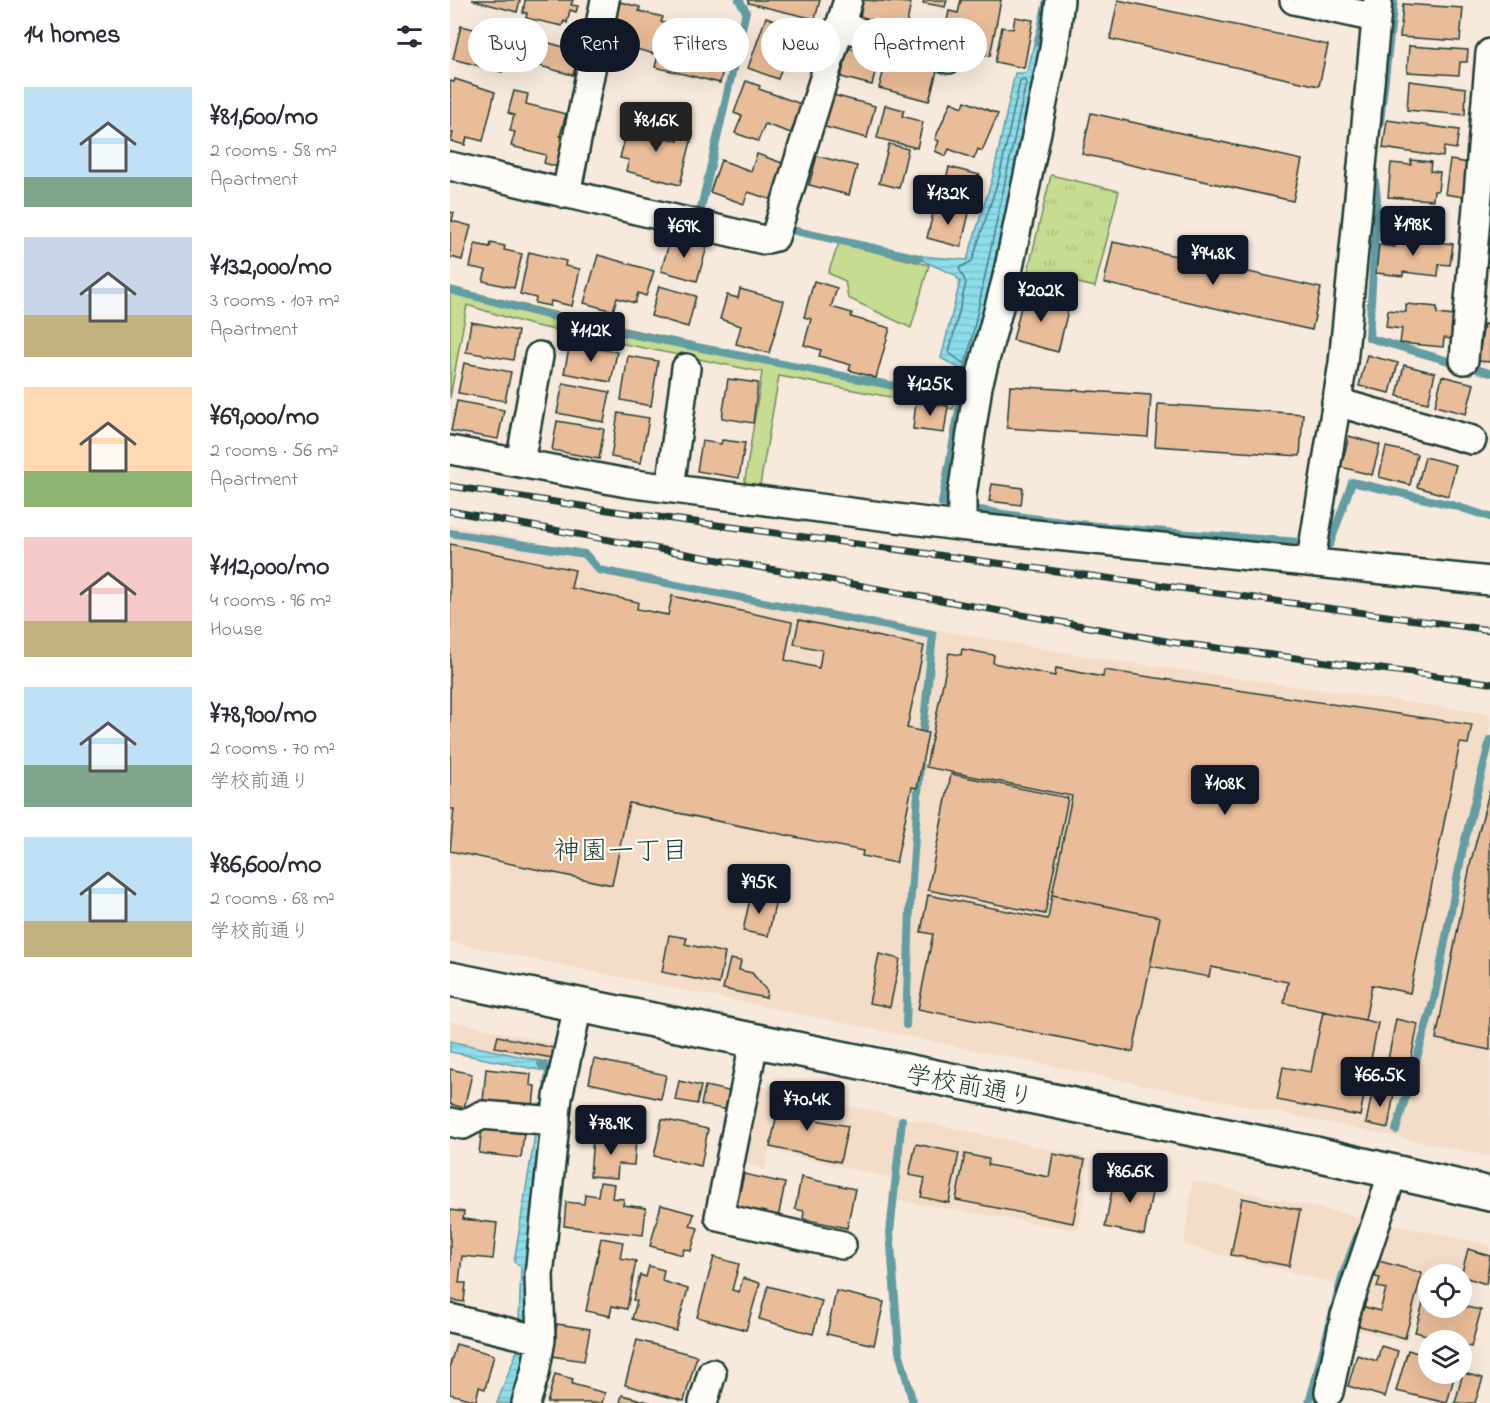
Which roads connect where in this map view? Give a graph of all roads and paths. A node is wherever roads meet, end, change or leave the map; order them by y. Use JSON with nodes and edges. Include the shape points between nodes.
{"nodes":[{"id":1,"x":605,"y":0,"type":"edge"},
{"id":2,"x":848,"y":0,"type":"edge"},
{"id":3,"x":1060,"y":0,"type":"edge"},
{"id":4,"x":1294,"y":0,"type":"edge"},
{"id":5,"x":1377,"y":9,"type":"edge"},
{"id":6,"x":840,"y":26,"type":"joint"},
{"id":7,"x":852,"y":30,"type":"edge"},
{"id":8,"x":1490,"y":53,"type":"edge"},
{"id":9,"x":826,"y":72,"type":"edge"},
{"id":10,"x":450,"y":166,"type":"edge"},
{"id":11,"x":568,"y":184,"type":"junction"},
{"id":12,"x":1483,"y":211,"type":"edge"},
{"id":13,"x":539,"y":356,"type":"dead end"},
{"id":14,"x":1464,"y":360,"type":"dead end"},
{"id":15,"x":686,"y":368,"type":"dead end"},
{"id":16,"x":1336,"y":402,"type":"junction"},
{"id":17,"x":1472,"y":440,"type":"dead end"},
{"id":18,"x":450,"y":450,"type":"edge"},
{"id":19,"x":520,"y":463,"type":"junction"},
{"id":20,"x":670,"y":488,"type":"junction"},
{"id":21,"x":961,"y":512,"type":"junction"},
{"id":22,"x":1313,"y":548,"type":"junction"},
{"id":23,"x":1490,"y":580,"type":"edge"},
{"id":24,"x":450,"y":979,"type":"edge"},
{"id":25,"x":578,"y":1006,"type":"junction"},
{"id":26,"x":754,"y":1042,"type":"junction"},
{"id":27,"x":545,"y":1120,"type":"junction"},
{"id":28,"x":450,"y":1122,"type":"edge"},
{"id":29,"x":1393,"y":1172,"type":"junction"},
{"id":30,"x":1490,"y":1194,"type":"edge"},
{"id":31,"x":842,"y":1245,"type":"dead end"},
{"id":32,"x":450,"y":1318,"type":"edge"},
{"id":33,"x":541,"y":1340,"type":"junction"},
{"id":34,"x":712,"y":1373,"type":"dead end"},
{"id":35,"x":1329,"y":1392,"type":"dead end"},
{"id":36,"x":526,"y":1403,"type":"edge"},
{"id":37,"x":703,"y":1403,"type":"edge"}],
"edges":[{"from":1,"to":11,"type":"street"},
{"from":2,"to":6,"type":"street"},
{"from":3,"to":21,"type":"street","via":[[1054,49],[1007,277],[978,386]]},
{"from":4,"to":5,"type":"street"},
{"from":5,"to":16,"type":"street"},
{"from":6,"to":7,"type":"street"},
{"from":8,"to":12,"type":"street"},
{"from":9,"to":11,"type":"street","via":[[779,229],[764,240]]},
{"from":10,"to":11,"type":"street"},
{"from":12,"to":14,"type":"street"},
{"from":13,"to":19,"type":"street"},
{"from":15,"to":20,"type":"street"},
{"from":16,"to":17,"type":"street"},
{"from":16,"to":22,"type":"street"},
{"from":18,"to":19,"type":"street"},
{"from":19,"to":20,"type":"street"},
{"from":20,"to":21,"type":"street"},
{"from":21,"to":22,"type":"street"},
{"from":22,"to":23,"type":"street"},
{"from":24,"to":25,"type":"main road","name":"学校前通り"},
{"from":25,"to":26,"type":"main road","name":"学校前通り"},
{"from":25,"to":27,"type":"street","via":[[558,1097]]},
{"from":26,"to":29,"type":"main road","name":"学校前通り"},
{"from":26,"to":31,"type":"street","via":[[719,1217]]},
{"from":27,"to":28,"type":"street","via":[[483,1115],[463,1125]]},
{"from":27,"to":33,"type":"street","via":[[539,1275]]},
{"from":29,"to":30,"type":"main road","name":"学校前通り"},
{"from":29,"to":35,"type":"street","via":[[1345,1316]]},
{"from":32,"to":33,"type":"street"},
{"from":33,"to":36,"type":"street"},
{"from":34,"to":37,"type":"street"}]}
